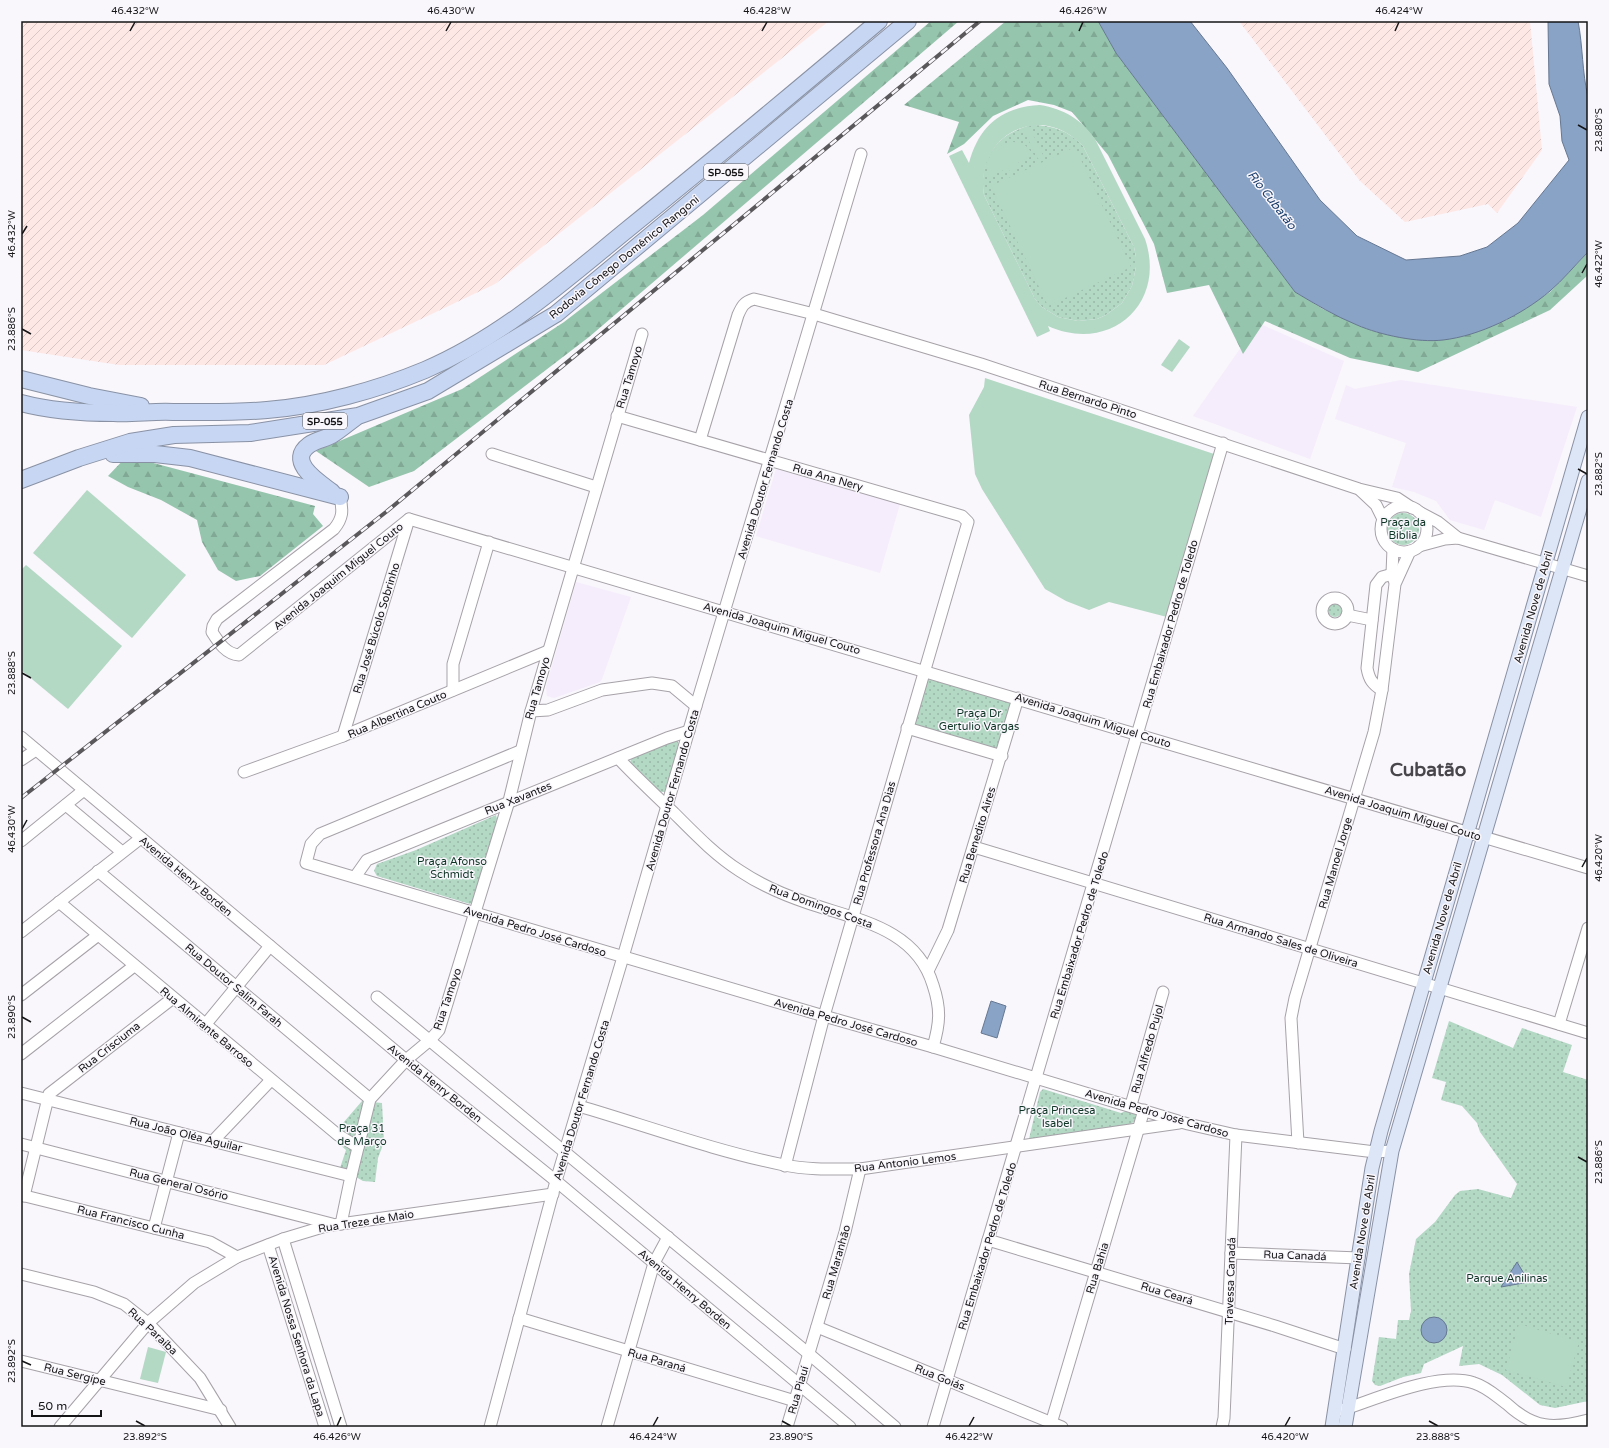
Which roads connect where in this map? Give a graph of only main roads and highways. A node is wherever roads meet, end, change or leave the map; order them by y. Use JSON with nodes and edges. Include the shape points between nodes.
{"nodes":[{"id":1,"x":879,"y":21,"type":"edge"},
{"id":2,"x":905,"y":24,"type":"edge"},
{"id":3,"x":21,"y":379,"type":"edge"},
{"id":4,"x":21,"y":403,"type":"edge"},
{"id":5,"x":172,"y":411,"type":"junction"},
{"id":6,"x":358,"y":416,"type":"junction"},
{"id":7,"x":1588,"y":418,"type":"edge"},
{"id":8,"x":79,"y":458,"type":"junction"},
{"id":9,"x":21,"y":480,"type":"edge"},
{"id":10,"x":1588,"y":481,"type":"edge"},
{"id":11,"x":1332,"y":1427,"type":"edge"},
{"id":12,"x":1345,"y":1427,"type":"edge"}],
"edges":[{"from":1,"to":5,"type":"highway","name":"Rodovia Cônego Domênico Rangoni","number":"SP-055","via":[[520,317],[470,348],[387,384],[328,400],[270,410],[206,413]]},
{"from":2,"to":6,"type":"highway","name":"Rodovia Cônego Domênico Rangoni","number":"SP-055","via":[[550,318],[428,391]]},
{"from":3,"to":5,"type":"highway","name":"Rodovia Cônego Domênico Rangoni","number":"SP-055","via":[[89,396]]},
{"from":4,"to":5,"type":"highway","name":"Rodovia Cônego Domênico Rangoni","number":"SP-055","via":[[59,411]]},
{"from":6,"to":8,"type":"highway","name":"Rodovia Cônego Domênico Rangoni","number":"SP-055","via":[[250,433],[174,436],[130,442]]},
{"from":6,"to":8,"type":"highway","via":[[333,434],[308,445],[301,458],[308,474],[340,497],[190,458],[125,453]]},
{"from":7,"to":11,"type":"main road","name":"Avenida Nove de Abril","via":[[1375,1152]]},
{"from":8,"to":9,"type":"highway","name":"Rodovia Cônego Domênico Rangoni","number":"SP-055"},
{"from":10,"to":12,"type":"main road","name":"Avenida Nove de Abril","via":[[1392,1151]]}]}
